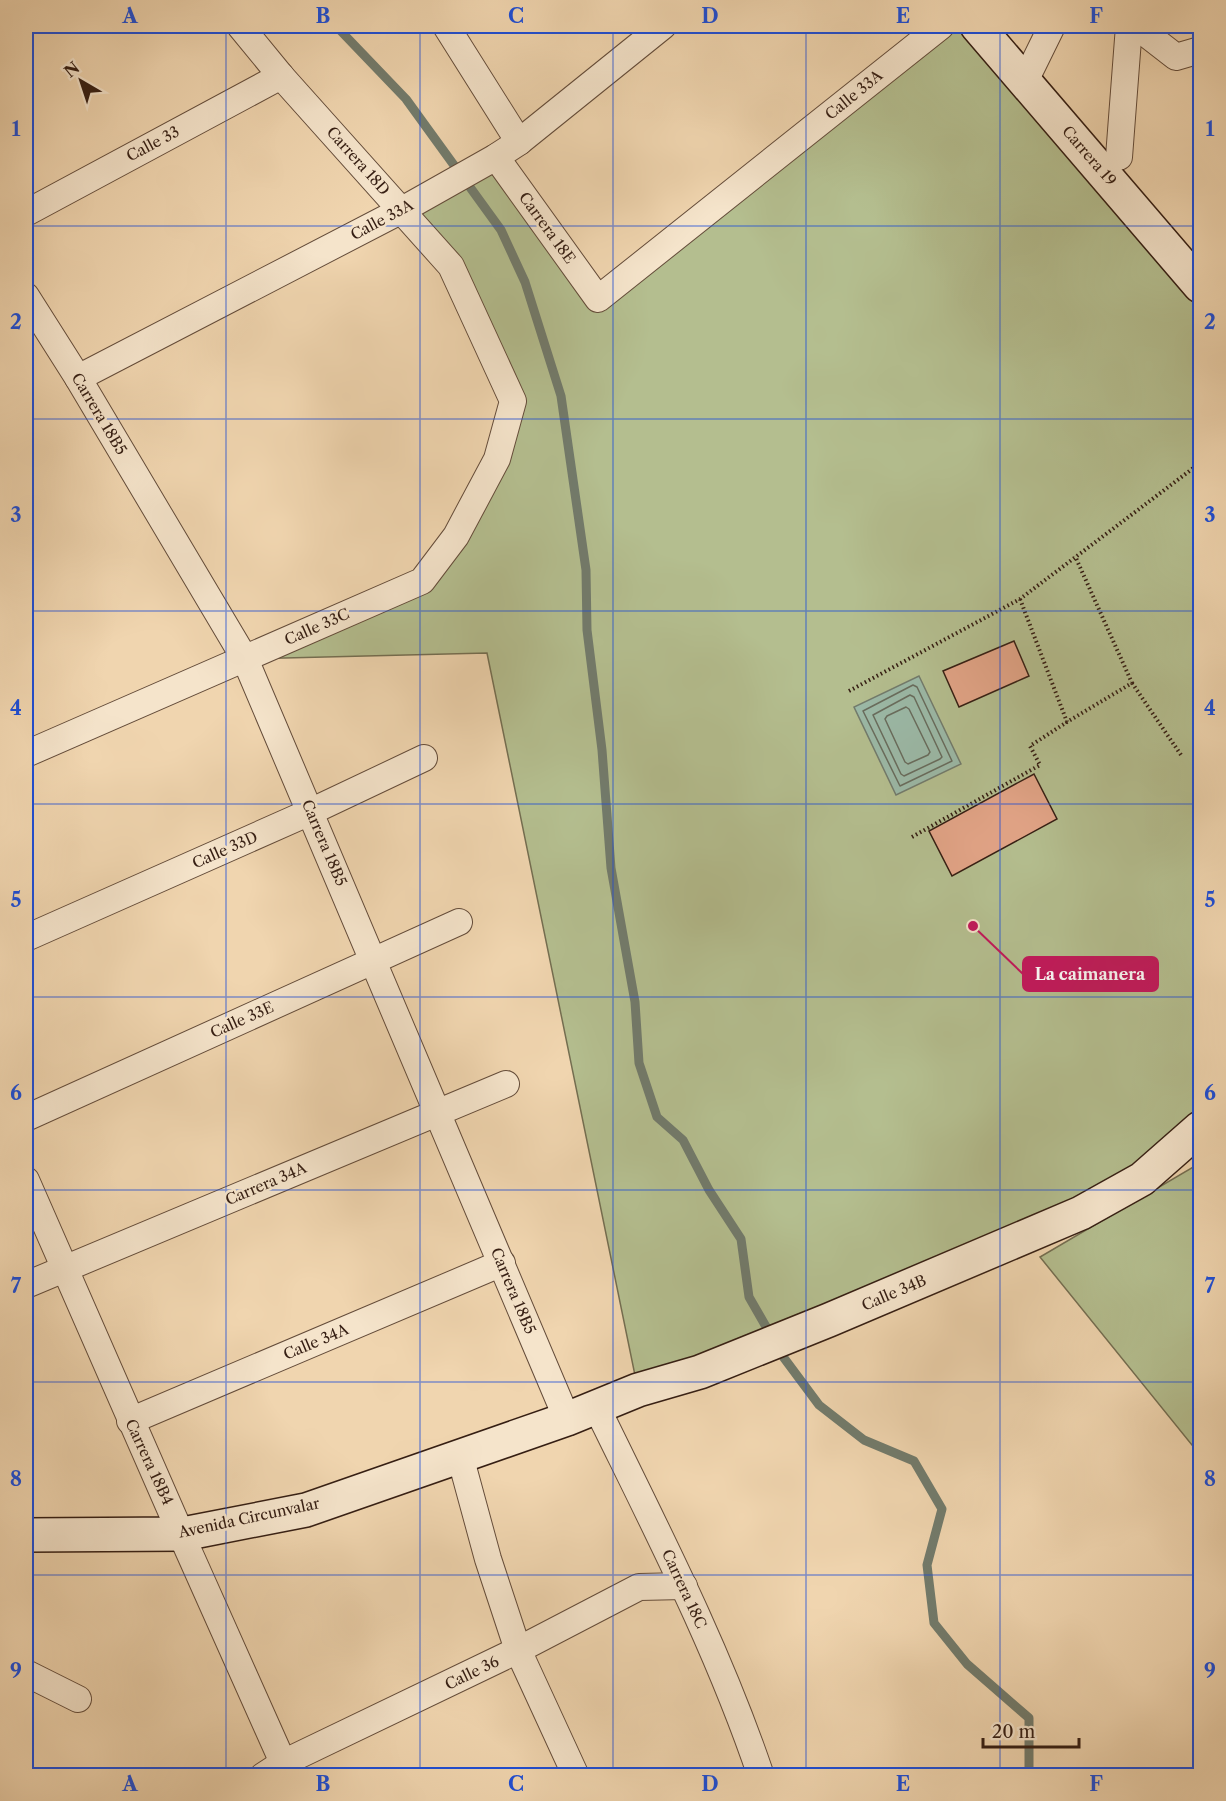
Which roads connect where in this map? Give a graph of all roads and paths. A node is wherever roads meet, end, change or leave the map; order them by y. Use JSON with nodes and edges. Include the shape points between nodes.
{"nodes":[{"id":1,"x":240,"y":26,"type":"edge"},
{"id":2,"x":446,"y":26,"type":"edge"},
{"id":3,"x":663,"y":26,"type":"edge"},
{"id":4,"x":941,"y":26,"type":"edge"},
{"id":5,"x":977,"y":26,"type":"edge"},
{"id":6,"x":1052,"y":26,"type":"edge"},
{"id":7,"x":1129,"y":26,"type":"edge"},
{"id":8,"x":1136,"y":26,"type":"edge"},
{"id":9,"x":1200,"y":50,"type":"edge"},
{"id":10,"x":280,"y":76,"type":"junction"},
{"id":11,"x":1025,"y":81,"type":"junction"},
{"id":12,"x":519,"y":142,"type":"junction"},
{"id":13,"x":496,"y":157,"type":"junction"},
{"id":14,"x":1119,"y":157,"type":"dead end"},
{"id":15,"x":402,"y":210,"type":"junction"},
{"id":16,"x":26,"y":213,"type":"edge"},
{"id":17,"x":1200,"y":286,"type":"edge"},
{"id":18,"x":26,"y":296,"type":"edge"},
{"id":19,"x":598,"y":299,"type":"joint"},
{"id":20,"x":78,"y":378,"type":"junction"},
{"id":21,"x":513,"y":401,"type":"joint"},
{"id":22,"x":1200,"y":463,"type":"edge"},
{"id":23,"x":1075,"y":556,"type":"junction"},
{"id":24,"x":1020,"y":599,"type":"junction"},
{"id":25,"x":245,"y":659,"type":"junction"},
{"id":26,"x":1132,"y":683,"type":"junction"},
{"id":27,"x":849,"y":691,"type":"dead end"},
{"id":28,"x":1067,"y":722,"type":"junction"},
{"id":29,"x":26,"y":754,"type":"edge"},
{"id":30,"x":1181,"y":755,"type":"dead end"},
{"id":31,"x":423,"y":758,"type":"dead end"},
{"id":32,"x":310,"y":812,"type":"junction"},
{"id":33,"x":912,"y":837,"type":"dead end"},
{"id":34,"x":459,"y":922,"type":"dead end"},
{"id":35,"x":26,"y":938,"type":"edge"},
{"id":36,"x":374,"y":960,"type":"junction"},
{"id":37,"x":506,"y":1084,"type":"dead end"},
{"id":38,"x":438,"y":1113,"type":"junction"},
{"id":39,"x":26,"y":1118,"type":"edge"},
{"id":40,"x":1200,"y":1128,"type":"edge"},
{"id":41,"x":26,"y":1180,"type":"edge"},
{"id":42,"x":502,"y":1263,"type":"junction"},
{"id":43,"x":64,"y":1269,"type":"junction"},
{"id":44,"x":26,"y":1285,"type":"edge"},
{"id":45,"x":581,"y":1413,"type":"junction"},
{"id":46,"x":130,"y":1421,"type":"junction"},
{"id":47,"x":460,"y":1456,"type":"junction"},
{"id":48,"x":183,"y":1534,"type":"junction"},
{"id":49,"x":26,"y":1535,"type":"edge"},
{"id":50,"x":684,"y":1586,"type":"junction"},
{"id":51,"x":518,"y":1650,"type":"junction"},
{"id":52,"x":26,"y":1673,"type":"edge"},
{"id":53,"x":78,"y":1699,"type":"dead end"},
{"id":54,"x":278,"y":1771,"type":"edge"},
{"id":55,"x":576,"y":1776,"type":"edge"},
{"id":56,"x":761,"y":1776,"type":"edge"}],
"edges":[{"from":1,"to":10,"type":"street","name":"Carrera 18D"},
{"from":2,"to":12,"type":"street"},
{"from":3,"to":12,"type":"street","name":"Calle 33A"},
{"from":4,"to":19,"type":"street","name":"Calle 33A"},
{"from":5,"to":11,"type":"main road","name":"Carrera 19"},
{"from":6,"to":11,"type":"street"},
{"from":7,"to":14,"type":"street"},
{"from":8,"to":9,"type":"street","via":[[1176,57]]},
{"from":10,"to":15,"type":"street","name":"Carrera 18D"},
{"from":10,"to":16,"type":"street","name":"Calle 33"},
{"from":11,"to":17,"type":"main road","name":"Carrera 19"},
{"from":12,"to":13,"type":"street","name":"Calle 33A"},
{"from":13,"to":15,"type":"street","name":"Calle 33A"},
{"from":13,"to":19,"type":"street","name":"Carrera 18E"},
{"from":15,"to":20,"type":"street","name":"Calle 33A"},
{"from":15,"to":21,"type":"street","name":"Carrera 18D","via":[[451,266]]},
{"from":18,"to":20,"type":"street","name":"Carrera 18B5"},
{"from":20,"to":25,"type":"street","name":"Carrera 18B5"},
{"from":21,"to":25,"type":"street","name":"Calle 33C","via":[[497,459],[456,536],[422,581]]},
{"from":22,"to":23,"type":"path"},
{"from":23,"to":24,"type":"path"},
{"from":23,"to":26,"type":"path"},
{"from":24,"to":27,"type":"path"},
{"from":24,"to":28,"type":"path"},
{"from":25,"to":29,"type":"street","name":"Calle 33C"},
{"from":25,"to":32,"type":"street","name":"Carrera 18B5"},
{"from":26,"to":28,"type":"path"},
{"from":26,"to":30,"type":"path"},
{"from":28,"to":33,"type":"path","via":[[1030,746],[1040,765]]},
{"from":31,"to":32,"type":"street","name":"Calle 33D"},
{"from":32,"to":35,"type":"street","name":"Calle 33D"},
{"from":32,"to":36,"type":"street","name":"Carrera 18B5"},
{"from":34,"to":36,"type":"street","name":"Calle 33E"},
{"from":36,"to":38,"type":"street","name":"Carrera 18B5"},
{"from":36,"to":39,"type":"street","name":"Calle 33E"},
{"from":37,"to":38,"type":"street","name":"Carrera 34A"},
{"from":38,"to":42,"type":"street","name":"Carrera 18B5"},
{"from":38,"to":43,"type":"street","name":"Carrera 34A"},
{"from":40,"to":45,"type":"main road","name":"Calle 34B","via":[[1142,1179],[1081,1213],[700,1372],[638,1390]]},
{"from":41,"to":43,"type":"street","name":"Carrera 18B4"},
{"from":42,"to":45,"type":"street","name":"Carrera 18B5"},
{"from":42,"to":46,"type":"street","name":"Calle 34A"},
{"from":43,"to":44,"type":"street","name":"Carrera 34A"},
{"from":43,"to":46,"type":"street","name":"Carrera 18B4"},
{"from":45,"to":47,"type":"main road","name":"Avenida Circunvalar"},
{"from":45,"to":50,"type":"street","name":"Carrera 18C"},
{"from":46,"to":48,"type":"street","name":"Carrera 18B4"},
{"from":47,"to":48,"type":"main road","name":"Avenida Circunvalar","via":[[306,1510]]},
{"from":47,"to":51,"type":"street"},
{"from":48,"to":49,"type":"main road","name":"Avenida Circunvalar"},
{"from":48,"to":54,"type":"street","name":"Carrera 18B4"},
{"from":50,"to":51,"type":"street","name":"Calle 36","via":[[639,1587]]},
{"from":50,"to":56,"type":"street","name":"Carrera 18C","via":[[743,1723]]},
{"from":51,"to":54,"type":"street","name":"Calle 36"},
{"from":51,"to":55,"type":"street"},
{"from":52,"to":53,"type":"street"}]}
